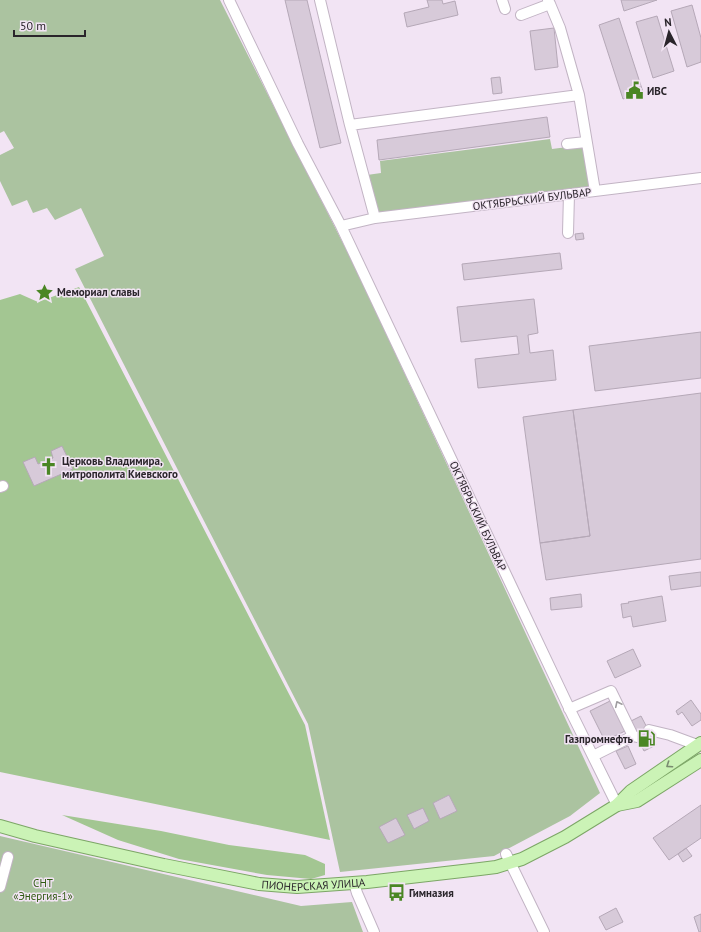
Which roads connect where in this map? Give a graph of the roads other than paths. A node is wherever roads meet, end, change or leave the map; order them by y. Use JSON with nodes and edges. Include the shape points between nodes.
{"nodes":[{"id":1,"x":229,"y":0,"type":"edge"},
{"id":2,"x":320,"y":0,"type":"edge"},
{"id":3,"x":549,"y":2,"type":"edge"},
{"id":4,"x":521,"y":15,"type":"dead end"},
{"id":5,"x":579,"y":95,"type":"junction"},
{"id":6,"x":350,"y":125,"type":"junction"},
{"id":7,"x":586,"y":142,"type":"junction"},
{"id":8,"x":567,"y":144,"type":"dead end"},
{"id":9,"x":701,"y":178,"type":"edge"},
{"id":10,"x":595,"y":191,"type":"junction"},
{"id":11,"x":569,"y":194,"type":"junction"},
{"id":12,"x":375,"y":218,"type":"junction"},
{"id":13,"x":341,"y":226,"type":"junction"},
{"id":14,"x":568,"y":234,"type":"dead end"},
{"id":15,"x":569,"y":709,"type":"junction"},
{"id":16,"x":649,"y":730,"type":"dead end"},
{"id":17,"x":699,"y":744,"type":"edge"},
{"id":18,"x":593,"y":756,"type":"junction"},
{"id":19,"x":701,"y":760,"type":"edge"},
{"id":20,"x":617,"y":805,"type":"junction"},
{"id":21,"x":0,"y":826,"type":"edge"},
{"id":22,"x":8,"y":857,"type":"dead end"},
{"id":23,"x":509,"y":859,"type":"junction"},
{"id":24,"x":354,"y":883,"type":"junction"},
{"id":25,"x":0,"y":887,"type":"edge"},
{"id":26,"x":374,"y":932,"type":"edge"},
{"id":27,"x":544,"y":932,"type":"edge"}],
"edges":[{"from":1,"to":13,"type":"street","name":"ОКТЯБРЬСКИЙ БУЛЬВАР","via":[[298,144]]},
{"from":2,"to":6,"type":"street"},
{"from":3,"to":4,"type":"street"},
{"from":3,"to":5,"type":"street","via":[[560,28]]},
{"from":5,"to":6,"type":"street"},
{"from":5,"to":7,"type":"street"},
{"from":6,"to":12,"type":"street"},
{"from":7,"to":8,"type":"street"},
{"from":7,"to":10,"type":"street"},
{"from":9,"to":10,"type":"street","name":"ОКТЯБРЬСКИЙ БУЛЬВАР"},
{"from":10,"to":11,"type":"street","name":"ОКТЯБРЬСКИЙ БУЛЬВАР"},
{"from":11,"to":12,"type":"street","name":"ОКТЯБРЬСКИЙ БУЛЬВАР"},
{"from":11,"to":14,"type":"street"},
{"from":12,"to":13,"type":"street","name":"ОКТЯБРЬСКИЙ БУЛЬВАР"},
{"from":13,"to":15,"type":"street","name":"ОКТЯБРЬСКИЙ БУЛЬВАР"},
{"from":15,"to":18,"type":"street","name":"ОКТЯБРЬСКИЙ БУЛЬВАР"},
{"from":18,"to":15,"type":"street","one_way":true,"via":[[635,736],[611,691]]},
{"from":16,"to":17,"type":"street"},
{"from":17,"to":20,"type":"main road","one_way":true,"via":[[631,791]]},
{"from":18,"to":20,"type":"street","name":"ОКТЯБРЬСКИЙ БУЛЬВАР"},
{"from":19,"to":20,"type":"main road","via":[[637,801]]},
{"from":20,"to":23,"type":"main road","name":"ПИОНЕРСКАЯ УЛИЦА","via":[[532,855]]},
{"from":21,"to":24,"type":"main road","name":"ПИОНЕРСКАЯ УЛИЦА","via":[[164,865],[259,884],[297,887]]},
{"from":22,"to":25,"type":"street"},
{"from":23,"to":24,"type":"main road","name":"ПИОНЕРСКАЯ УЛИЦА","via":[[496,867]]},
{"from":23,"to":27,"type":"street"},
{"from":24,"to":26,"type":"street"}]}
